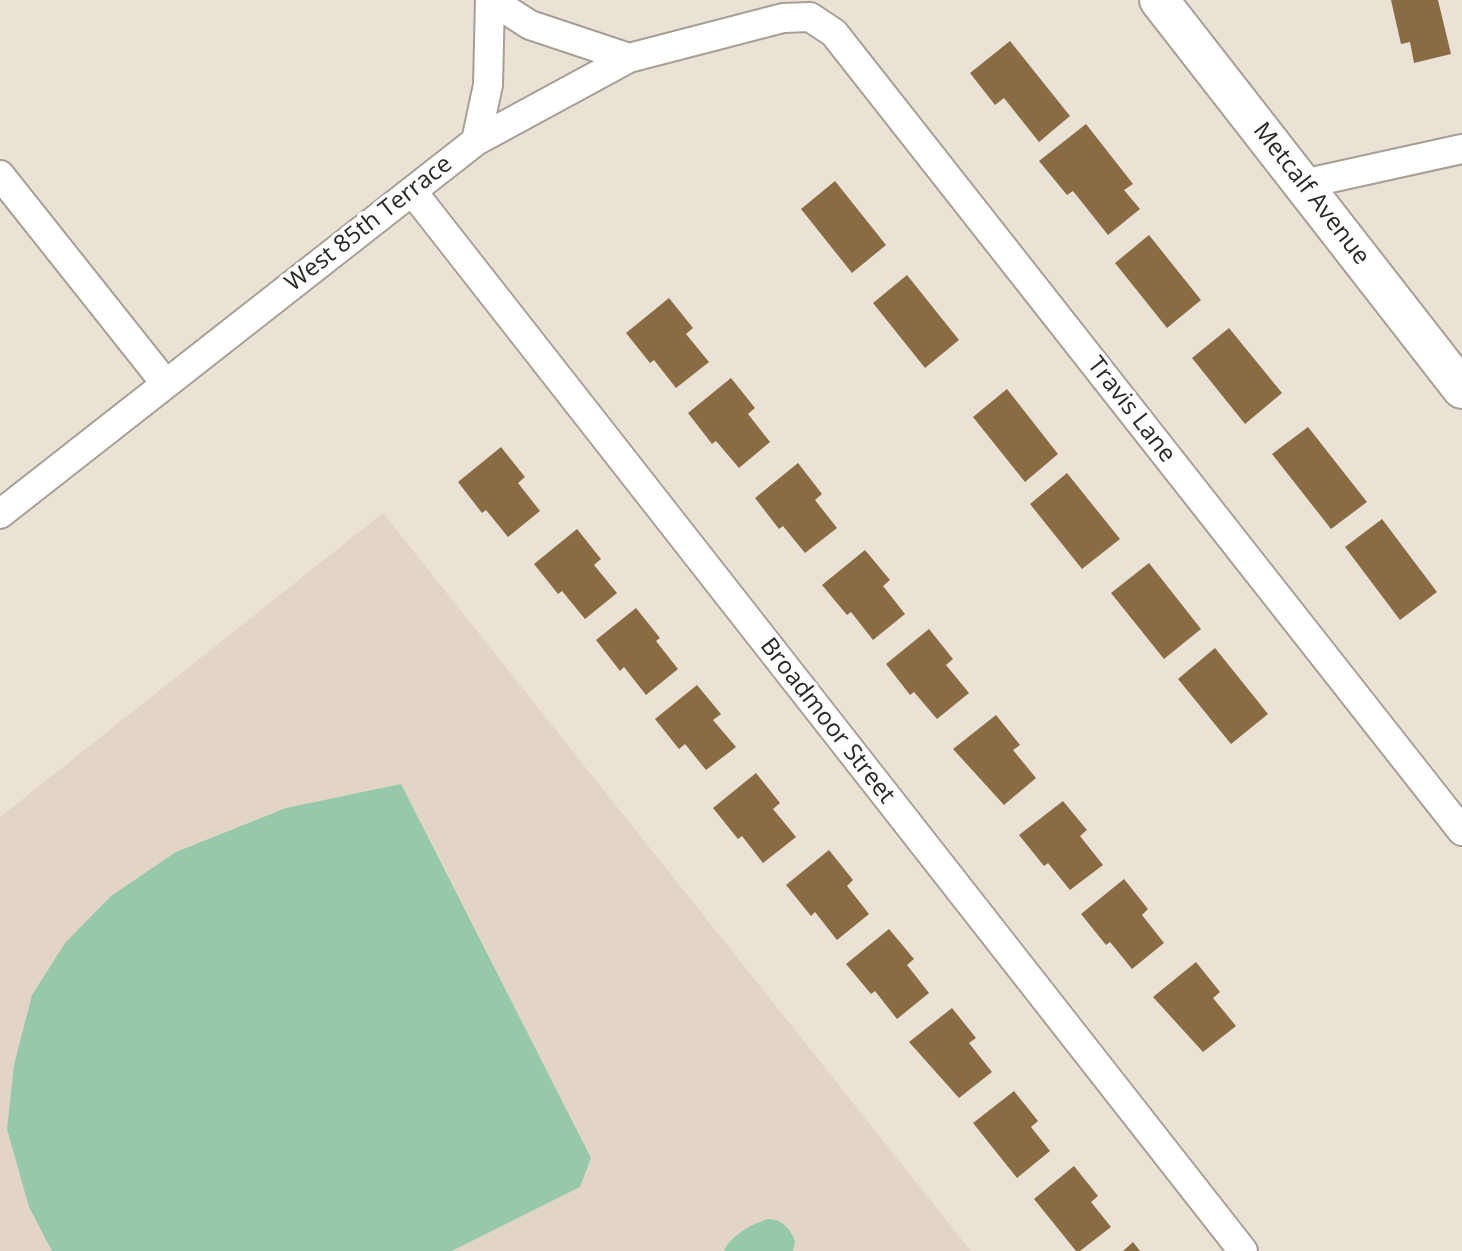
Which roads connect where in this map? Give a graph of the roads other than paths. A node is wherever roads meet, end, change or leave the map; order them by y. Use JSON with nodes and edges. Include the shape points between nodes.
{"nodes":[{"id":1,"x":491,"y":0,"type":"edge"},
{"id":2,"x":1159,"y":0,"type":"edge"},
{"id":3,"x":783,"y":18,"type":"joint"},
{"id":4,"x":628,"y":58,"type":"junction"},
{"id":5,"x":475,"y":141,"type":"junction"},
{"id":6,"x":1462,"y":149,"type":"edge"},
{"id":7,"x":0,"y":174,"type":"edge"},
{"id":8,"x":1303,"y":184,"type":"junction"},
{"id":9,"x":412,"y":191,"type":"junction"},
{"id":10,"x":166,"y":384,"type":"junction"},
{"id":11,"x":1462,"y":389,"type":"edge"},
{"id":12,"x":0,"y":514,"type":"edge"},
{"id":13,"x":1462,"y":831,"type":"edge"},
{"id":14,"x":1243,"y":1251,"type":"edge"}],
"edges":[{"from":1,"to":4,"type":"street","via":[[530,25]]},
{"from":1,"to":5,"type":"street","via":[[488,85]]},
{"from":2,"to":8,"type":"main road","name":"Metcalf Avenue"},
{"from":3,"to":4,"type":"street","name":"West 85th Terrace"},
{"from":3,"to":13,"type":"street","name":"Travis Lane","via":[[810,17],[834,33]]},
{"from":4,"to":5,"type":"street","name":"West 85th Terrace"},
{"from":5,"to":9,"type":"street","name":"West 85th Terrace"},
{"from":6,"to":8,"type":"street"},
{"from":7,"to":10,"type":"street"},
{"from":8,"to":11,"type":"main road","name":"Metcalf Avenue"},
{"from":9,"to":10,"type":"street","name":"West 85th Terrace"},
{"from":9,"to":14,"type":"street","name":"Broadmoor Street"},
{"from":10,"to":12,"type":"street","name":"West 85th Terrace"}]}
